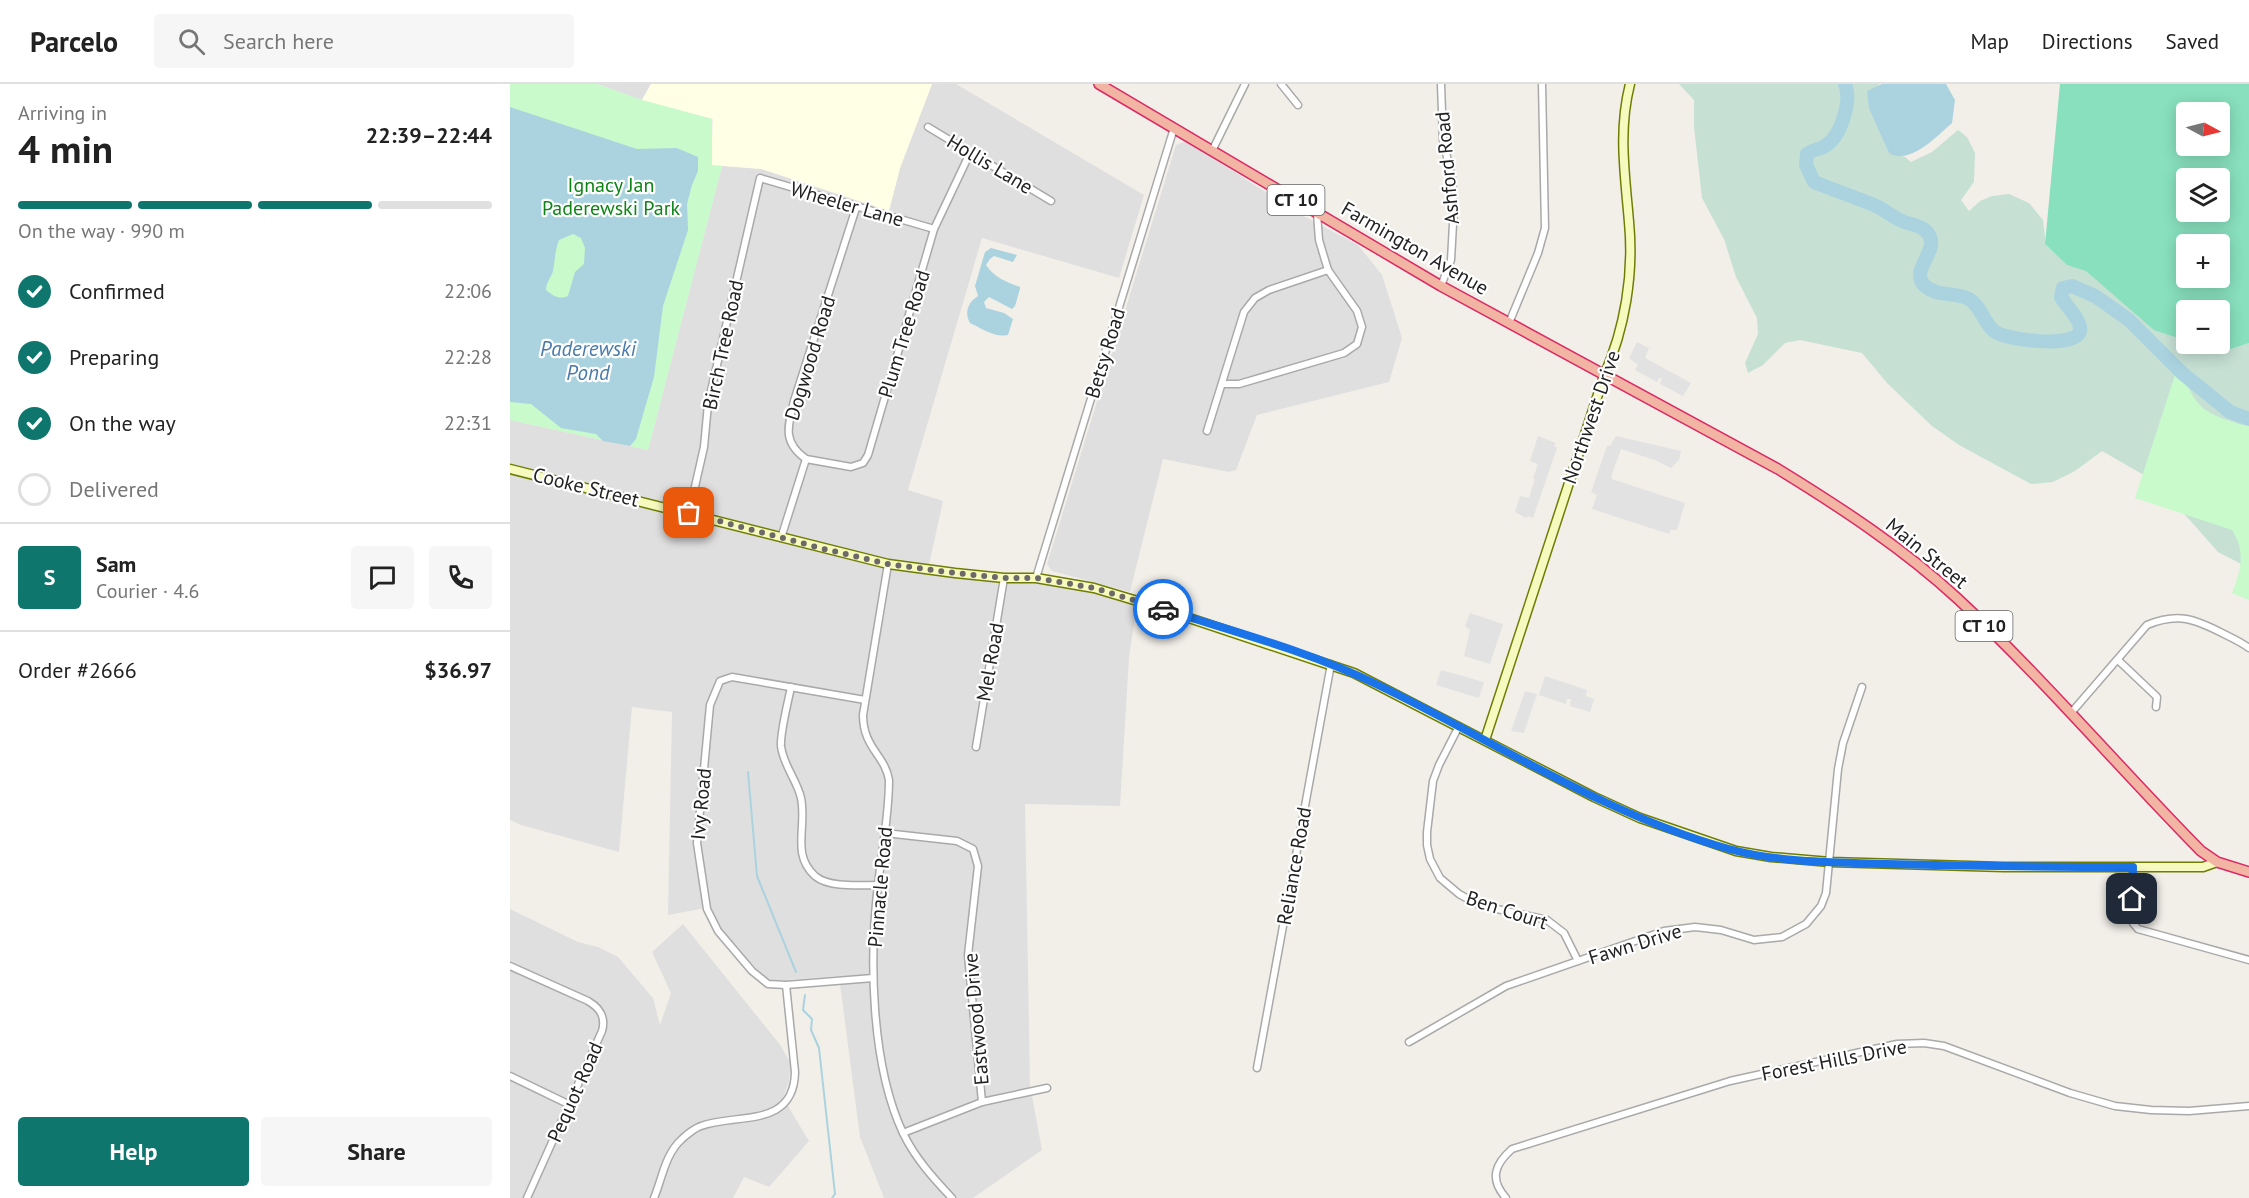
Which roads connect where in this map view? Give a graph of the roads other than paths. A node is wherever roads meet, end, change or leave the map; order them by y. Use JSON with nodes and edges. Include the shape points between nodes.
{"nodes":[{"id":1,"x":1099,"y":84,"type":"edge"},
{"id":2,"x":1245,"y":84,"type":"edge"},
{"id":3,"x":1281,"y":84,"type":"edge"},
{"id":4,"x":1441,"y":84,"type":"edge"},
{"id":5,"x":1542,"y":84,"type":"edge"},
{"id":6,"x":1630,"y":84,"type":"edge"},
{"id":7,"x":1298,"y":105,"type":"dead end"},
{"id":8,"x":928,"y":127,"type":"dead end"},
{"id":9,"x":1174,"y":128,"type":"junction"},
{"id":10,"x":1212,"y":151,"type":"junction"},
{"id":11,"x":970,"y":153,"type":"junction"},
{"id":12,"x":760,"y":178,"type":"joint"},
{"id":13,"x":1051,"y":201,"type":"dead end"},
{"id":14,"x":856,"y":208,"type":"junction"},
{"id":15,"x":1317,"y":213,"type":"junction"},
{"id":16,"x":934,"y":230,"type":"junction"},
{"id":17,"x":1328,"y":270,"type":"junction"},
{"id":18,"x":1441,"y":286,"type":"junction"},
{"id":19,"x":1509,"y":323,"type":"junction"},
{"id":20,"x":1604,"y":376,"type":"junction"},
{"id":21,"x":1222,"y":384,"type":"junction"},
{"id":22,"x":1685,"y":419,"type":"joint"},
{"id":23,"x":1207,"y":431,"type":"dead end"},
{"id":24,"x":806,"y":459,"type":"junction"},
{"id":25,"x":510,"y":469,"type":"edge"},
{"id":26,"x":689,"y":513,"type":"junction"},
{"id":27,"x":781,"y":538,"type":"junction"},
{"id":28,"x":888,"y":564,"type":"junction"},
{"id":29,"x":1004,"y":578,"type":"junction"},
{"id":30,"x":1036,"y":578,"type":"junction"},
{"id":31,"x":2249,"y":648,"type":"edge"},
{"id":32,"x":2118,"y":660,"type":"junction"},
{"id":33,"x":1331,"y":664,"type":"junction"},
{"id":34,"x":791,"y":687,"type":"junction"},
{"id":35,"x":1862,"y":687,"type":"dead end"},
{"id":36,"x":865,"y":700,"type":"junction"},
{"id":37,"x":2156,"y":707,"type":"dead end"},
{"id":38,"x":2071,"y":713,"type":"junction"},
{"id":39,"x":1459,"y":726,"type":"junction"},
{"id":40,"x":1485,"y":740,"type":"junction"},
{"id":41,"x":976,"y":747,"type":"dead end"},
{"id":42,"x":885,"y":833,"type":"junction"},
{"id":43,"x":1830,"y":862,"type":"junction"},
{"id":44,"x":2217,"y":862,"type":"junction"},
{"id":45,"x":2133,"y":867,"type":"junction"},
{"id":46,"x":2249,"y":872,"type":"edge"},
{"id":47,"x":878,"y":885,"type":"junction"},
{"id":48,"x":2249,"y":960,"type":"edge"},
{"id":49,"x":1578,"y":961,"type":"junction"},
{"id":50,"x":510,"y":966,"type":"edge"},
{"id":51,"x":873,"y":978,"type":"junction"},
{"id":52,"x":786,"y":985,"type":"junction"},
{"id":53,"x":1409,"y":1042,"type":"dead end"},
{"id":54,"x":1257,"y":1068,"type":"dead end"},
{"id":55,"x":510,"y":1076,"type":"edge"},
{"id":56,"x":1047,"y":1088,"type":"dead end"},
{"id":57,"x":982,"y":1102,"type":"junction"},
{"id":58,"x":568,"y":1104,"type":"junction"},
{"id":59,"x":2249,"y":1106,"type":"edge"},
{"id":60,"x":903,"y":1133,"type":"junction"},
{"id":61,"x":527,"y":1198,"type":"edge"},
{"id":62,"x":654,"y":1198,"type":"edge"},
{"id":63,"x":952,"y":1198,"type":"edge"},
{"id":64,"x":1506,"y":1198,"type":"edge"}],
"edges":[{"from":1,"to":9,"type":"highway","name":"Farmington Avenue","number":"CT 10"},
{"from":2,"to":10,"type":"street"},
{"from":3,"to":7,"type":"street"},
{"from":4,"to":18,"type":"street","name":"Ashford Road","via":[[1443,140],[1454,206],[1450,260]]},
{"from":5,"to":19,"type":"street","via":[[1545,228],[1539,253]]},
{"from":6,"to":20,"type":"main road","name":"Northwest Drive","via":[[1622,149],[1629,277],[1619,333]]},
{"from":8,"to":11,"type":"street","name":"Hollis Lane"},
{"from":9,"to":10,"type":"highway","name":"Farmington Avenue","number":"CT 10"},
{"from":9,"to":30,"type":"street","name":"Betsy Road"},
{"from":10,"to":15,"type":"highway","name":"Farmington Avenue","number":"CT 10"},
{"from":11,"to":13,"type":"street","name":"Hollis Lane"},
{"from":11,"to":16,"type":"street","name":"Plum Tree Road"},
{"from":12,"to":14,"type":"street","name":"Wheeler Lane"},
{"from":12,"to":26,"type":"street","name":"Birch Tree Road","via":[[708,404],[704,447]]},
{"from":14,"to":16,"type":"street","name":"Wheeler Lane"},
{"from":14,"to":24,"type":"street","name":"Dogwood Road","via":[[788,427],[792,446]]},
{"from":15,"to":17,"type":"street","via":[[1319,240]]},
{"from":15,"to":18,"type":"highway","name":"Farmington Avenue","number":"CT 10"},
{"from":16,"to":24,"type":"street","name":"Plum Tree Road","via":[[863,463],[851,467]]},
{"from":17,"to":21,"type":"street","via":[[1255,298],[1244,312]]},
{"from":17,"to":21,"type":"street","via":[[1357,311],[1362,327],[1357,344],[1344,353],[1260,378]]},
{"from":18,"to":19,"type":"highway","name":"Farmington Avenue","number":"CT 10"},
{"from":19,"to":20,"type":"highway","name":"Farmington Avenue","number":"CT 10"},
{"from":20,"to":22,"type":"highway","name":"Farmington Avenue","number":"CT 10"},
{"from":20,"to":40,"type":"main road","name":"Northwest Drive"},
{"from":21,"to":23,"type":"street"},
{"from":22,"to":38,"type":"highway","name":"Main Street","number":"CT 10","via":[[1820,494],[1905,555],[1958,600]]},
{"from":24,"to":27,"type":"street"},
{"from":25,"to":26,"type":"main road","name":"Cooke Street"},
{"from":26,"to":27,"type":"main road","name":"Cooke Street"},
{"from":27,"to":28,"type":"main road","name":"Cooke Street"},
{"from":28,"to":29,"type":"main road","name":"Cooke Street"},
{"from":28,"to":36,"type":"street","name":"Pinnacle Road"},
{"from":29,"to":30,"type":"main road","name":"Cooke Street"},
{"from":29,"to":41,"type":"street","name":"Mel Road"},
{"from":30,"to":33,"type":"main road","name":"Cooke Street","via":[[1094,588]]},
{"from":31,"to":32,"type":"street","via":[[2199,621],[2181,617],[2147,625]]},
{"from":32,"to":37,"type":"street","via":[[2157,697]]},
{"from":32,"to":38,"type":"street"},
{"from":33,"to":39,"type":"main road","name":"Cooke Street"},
{"from":33,"to":54,"type":"street","name":"Reliance Road"},
{"from":34,"to":36,"type":"street","name":"Ivy Road"},
{"from":34,"to":47,"type":"street","via":[[781,745],[800,795],[805,865],[817,878],[833,883]]},
{"from":34,"to":52,"type":"street","name":"Ivy Road","via":[[732,677],[716,686],[710,705],[697,843],[707,909],[718,931],[768,984]]},
{"from":35,"to":43,"type":"street","name":"Fawn Drive","via":[[1838,769]]},
{"from":36,"to":42,"type":"street","name":"Pinnacle Road","via":[[864,732],[889,780]]},
{"from":38,"to":44,"type":"highway","name":"Main Street","number":"CT 10","via":[[2201,851]]},
{"from":39,"to":40,"type":"main road","name":"Cooke Street"},
{"from":39,"to":49,"type":"street","name":"Ben Court","via":[[1433,781],[1427,832],[1430,860],[1440,878],[1479,905],[1547,920],[1564,933]]},
{"from":40,"to":43,"type":"main road","name":"Cooke Street","via":[[1594,797],[1687,836],[1756,855]]},
{"from":42,"to":47,"type":"street","name":"Pinnacle Road"},
{"from":42,"to":57,"type":"street","name":"Eastwood Drive","via":[[957,841],[973,849],[978,866],[968,955]]},
{"from":43,"to":45,"type":"main road","name":"Cooke Street"},
{"from":43,"to":49,"type":"street","name":"Fawn Drive","via":[[1821,906],[1806,924],[1782,937],[1754,940],[1695,927],[1664,931]]},
{"from":44,"to":45,"type":"main road","name":"Cooke Street","via":[[2203,867]]},
{"from":44,"to":46,"type":"highway","name":"Main Street","number":"CT 10"},
{"from":45,"to":48,"type":"street","via":[[2131,915],[2138,929]]},
{"from":47,"to":51,"type":"street","name":"Pinnacle Road"},
{"from":49,"to":53,"type":"street","name":"Fawn Drive","via":[[1506,986]]},
{"from":50,"to":58,"type":"street","name":"Pequot Road","via":[[588,1001],[602,1014],[602,1031]]},
{"from":51,"to":52,"type":"street","name":"Ivy Road"},
{"from":51,"to":60,"type":"street","name":"Pinnacle Road","via":[[883,1071]]},
{"from":52,"to":62,"type":"street","via":[[795,1072],[795,1083],[787,1100],[752,1119],[700,1126],[680,1140],[668,1157]]},
{"from":55,"to":58,"type":"street"},
{"from":56,"to":57,"type":"street"},
{"from":57,"to":60,"type":"street"},
{"from":58,"to":61,"type":"street","name":"Pequot Road"},
{"from":59,"to":64,"type":"street","name":"Forest Hills Drive","via":[[2189,1111],[2115,1106],[1944,1046],[1897,1044],[1730,1081],[1512,1149],[1499,1161],[1496,1176]]},
{"from":60,"to":63,"type":"street","name":"Pinnacle Road","via":[[927,1170]]}]}
